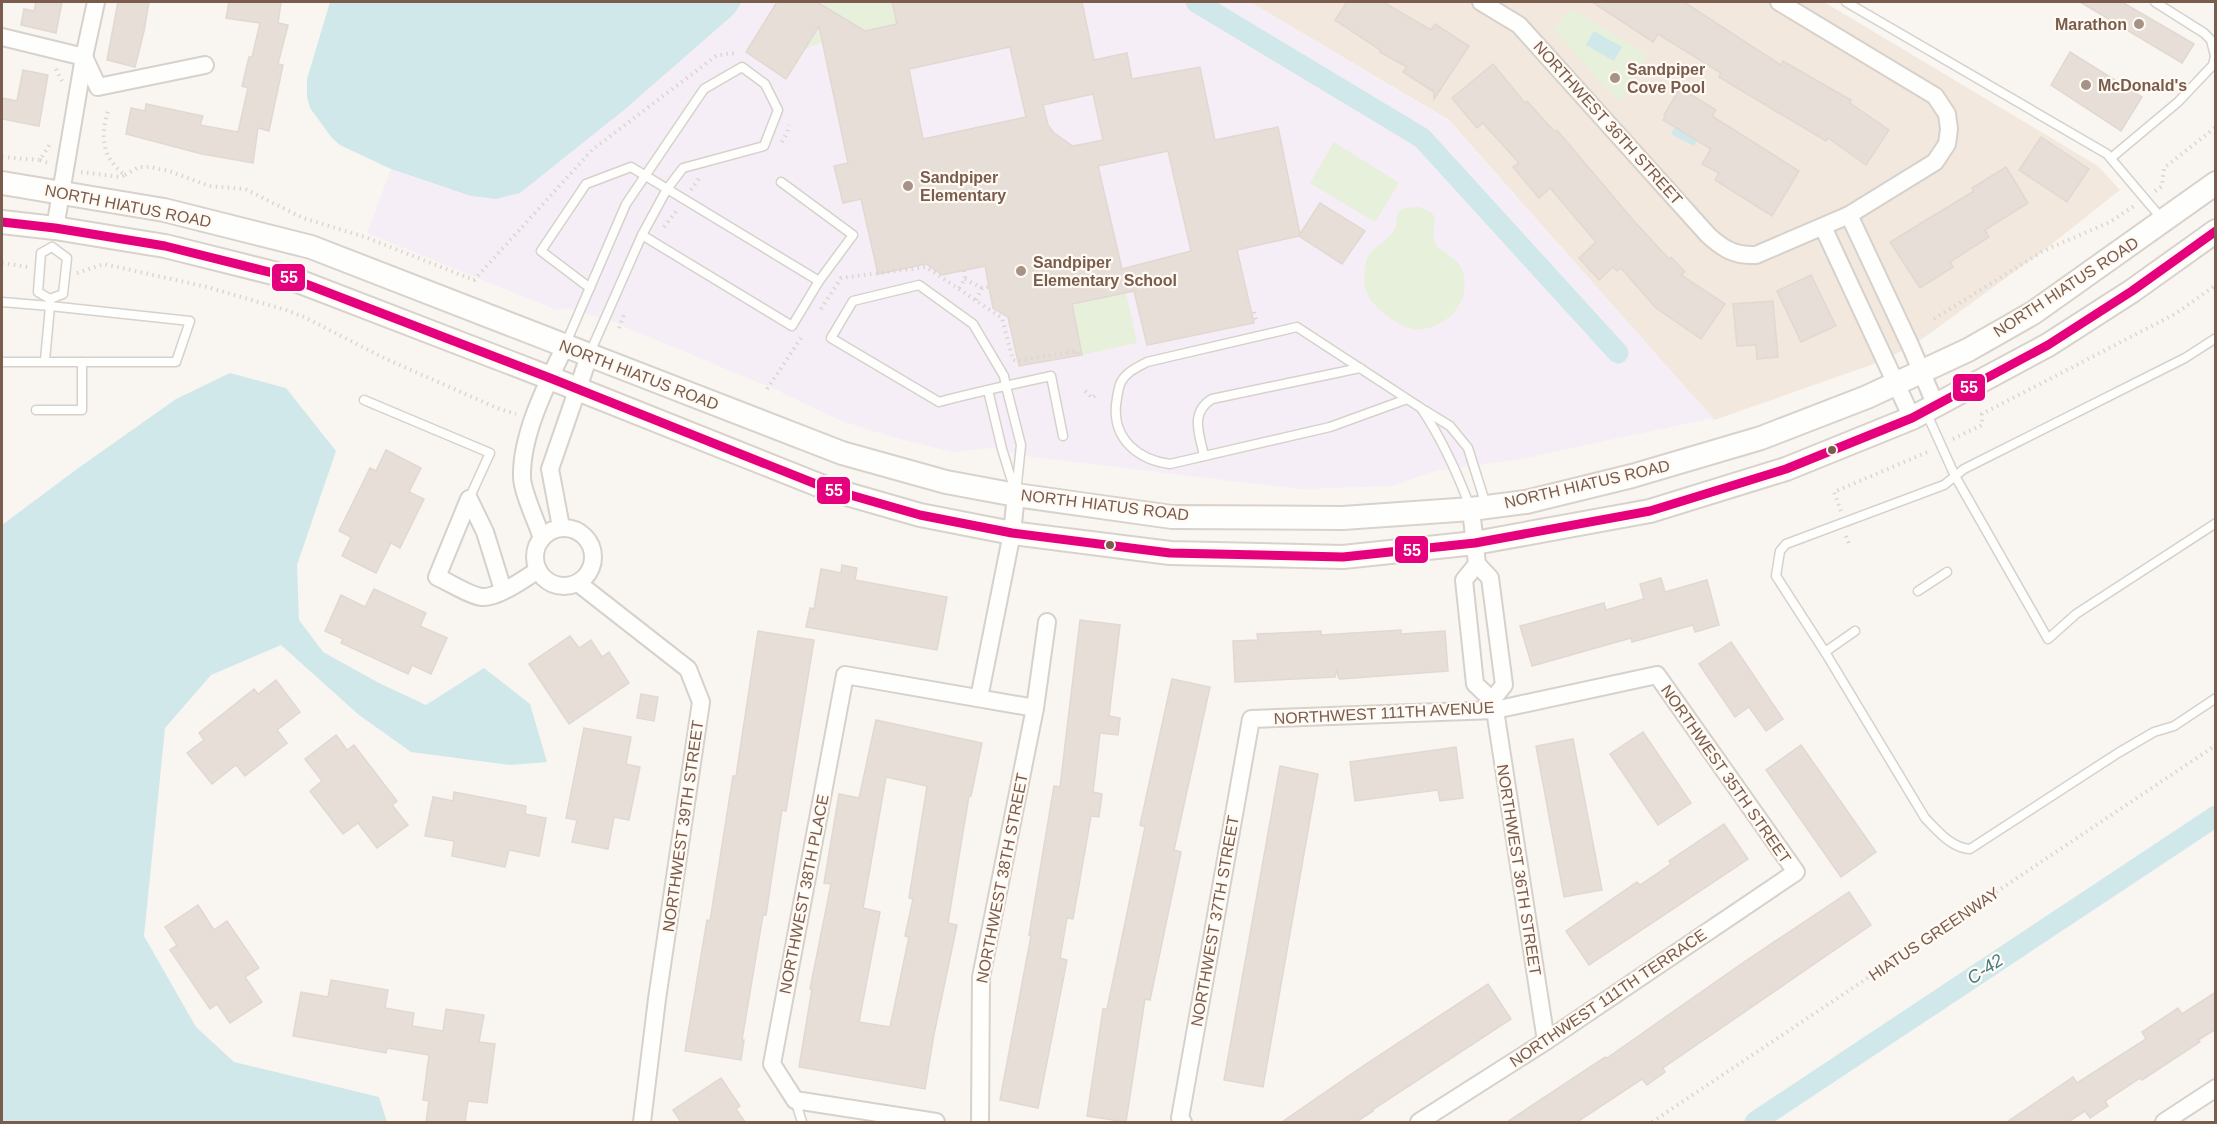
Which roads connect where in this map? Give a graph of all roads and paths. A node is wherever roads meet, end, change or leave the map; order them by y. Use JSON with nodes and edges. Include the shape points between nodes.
{"nodes":[{"id":1,"x":96,"y":2,"type":"edge"},
{"id":2,"x":1481,"y":2,"type":"edge"},
{"id":3,"x":1779,"y":2,"type":"edge"},
{"id":4,"x":1846,"y":2,"type":"edge"},
{"id":5,"x":2155,"y":2,"type":"edge"},
{"id":6,"x":2,"y":37,"type":"edge"},
{"id":7,"x":740,"y":54,"type":"dead end"},
{"id":8,"x":84,"y":57,"type":"junction"},
{"id":9,"x":205,"y":65,"type":"dead end"},
{"id":10,"x":56,"y":69,"type":"dead end"},
{"id":11,"x":61,"y":89,"type":"dead end"},
{"id":12,"x":109,"y":108,"type":"dead end"},
{"id":13,"x":789,"y":120,"type":"dead end"},
{"id":14,"x":2216,"y":127,"type":"edge"},
{"id":15,"x":51,"y":141,"type":"dead end"},
{"id":16,"x":776,"y":149,"type":"dead end"},
{"id":17,"x":2,"y":157,"type":"edge"},
{"id":18,"x":2111,"y":158,"type":"junction"},
{"id":19,"x":65,"y":169,"type":"junction"},
{"id":20,"x":702,"y":173,"type":"dead end"},
{"id":21,"x":125,"y":175,"type":"junction"},
{"id":22,"x":646,"y":175,"type":"junction"},
{"id":23,"x":781,"y":182,"type":"dead end"},
{"id":24,"x":2,"y":183,"type":"edge"},
{"id":25,"x":2216,"y":183,"type":"edge"},
{"id":26,"x":667,"y":189,"type":"junction"},
{"id":27,"x":61,"y":193,"type":"junction"},
{"id":28,"x":685,"y":199,"type":"junction"},
{"id":29,"x":2145,"y":199,"type":"junction"},
{"id":30,"x":1849,"y":215,"type":"junction"},
{"id":31,"x":2164,"y":221,"type":"junction"},
{"id":32,"x":2,"y":222,"type":"edge"},
{"id":33,"x":1823,"y":227,"type":"junction"},
{"id":34,"x":2216,"y":231,"type":"edge"},
{"id":35,"x":642,"y":235,"type":"junction"},
{"id":36,"x":53,"y":237,"type":"junction"},
{"id":37,"x":653,"y":242,"type":"junction"},
{"id":38,"x":2,"y":263,"type":"edge"},
{"id":39,"x":40,"y":268,"type":"junction"},
{"id":40,"x":964,"y":270,"type":"dead end"},
{"id":41,"x":66,"y":272,"type":"junction"},
{"id":42,"x":965,"y":279,"type":"junction"},
{"id":43,"x":819,"y":281,"type":"junction"},
{"id":44,"x":2216,"y":285,"type":"edge"},
{"id":45,"x":989,"y":287,"type":"dead end"},
{"id":46,"x":590,"y":288,"type":"junction"},
{"id":47,"x":959,"y":288,"type":"junction"},
{"id":48,"x":982,"y":288,"type":"junction"},
{"id":49,"x":976,"y":300,"type":"junction"},
{"id":50,"x":50,"y":302,"type":"junction"},
{"id":51,"x":2,"y":303,"type":"edge"},
{"id":52,"x":627,"y":306,"type":"dead end"},
{"id":53,"x":1254,"y":312,"type":"dead end"},
{"id":54,"x":816,"y":315,"type":"dead end"},
{"id":55,"x":1934,"y":319,"type":"dead end"},
{"id":56,"x":1256,"y":320,"type":"dead end"},
{"id":57,"x":619,"y":328,"type":"dead end"},
{"id":58,"x":804,"y":334,"type":"dead end"},
{"id":59,"x":2216,"y":338,"type":"edge"},
{"id":60,"x":565,"y":346,"type":"junction"},
{"id":61,"x":589,"y":356,"type":"junction"},
{"id":62,"x":1078,"y":358,"type":"dead end"},
{"id":63,"x":45,"y":360,"type":"junction"},
{"id":64,"x":2,"y":362,"type":"edge"},
{"id":65,"x":82,"y":362,"type":"junction"},
{"id":66,"x":1360,"y":368,"type":"junction"},
{"id":67,"x":1921,"y":372,"type":"junction"},
{"id":68,"x":550,"y":378,"type":"junction"},
{"id":69,"x":1896,"y":384,"type":"junction"},
{"id":70,"x":1006,"y":386,"type":"junction"},
{"id":71,"x":578,"y":389,"type":"junction"},
{"id":72,"x":767,"y":389,"type":"dead end"},
{"id":73,"x":988,"y":390,"type":"junction"},
{"id":74,"x":1085,"y":391,"type":"dead end"},
{"id":75,"x":1098,"y":393,"type":"dead end"},
{"id":76,"x":1407,"y":399,"type":"junction"},
{"id":77,"x":364,"y":400,"type":"dead end"},
{"id":78,"x":1421,"y":408,"type":"junction"},
{"id":79,"x":36,"y":410,"type":"dead end"},
{"id":80,"x":1924,"y":412,"type":"junction"},
{"id":81,"x":517,"y":414,"type":"dead end"},
{"id":82,"x":1063,"y":436,"type":"dead end"},
{"id":83,"x":1941,"y":445,"type":"junction"},
{"id":84,"x":1204,"y":456,"type":"junction"},
{"id":85,"x":1955,"y":476,"type":"junction"},
{"id":86,"x":522,"y":478,"type":"junction"},
{"id":87,"x":552,"y":481,"type":"junction"},
{"id":88,"x":1016,"y":495,"type":"junction"},
{"id":89,"x":470,"y":499,"type":"junction"},
{"id":90,"x":1479,"y":508,"type":"junction"},
{"id":91,"x":1842,"y":522,"type":"junction"},
{"id":92,"x":2216,"y":523,"type":"edge"},
{"id":93,"x":561,"y":527,"type":"junction"},
{"id":94,"x":1012,"y":533,"type":"junction"},
{"id":95,"x":542,"y":538,"type":"junction"},
{"id":96,"x":1850,"y":546,"type":"dead end"},
{"id":97,"x":1476,"y":554,"type":"junction"},
{"id":98,"x":538,"y":570,"type":"junction"},
{"id":99,"x":1947,"y":572,"type":"dead end"},
{"id":100,"x":578,"y":583,"type":"junction"},
{"id":101,"x":503,"y":590,"type":"junction"},
{"id":102,"x":1918,"y":591,"type":"dead end"},
{"id":103,"x":1047,"y":622,"type":"dead end"},
{"id":104,"x":1854,"y":631,"type":"dead end"},
{"id":105,"x":1825,"y":652,"type":"junction"},
{"id":106,"x":1657,"y":675,"type":"joint"},
{"id":107,"x":979,"y":698,"type":"junction"},
{"id":108,"x":2216,"y":698,"type":"edge"},
{"id":109,"x":1493,"y":705,"type":"junction"},
{"id":110,"x":1035,"y":708,"type":"junction"},
{"id":111,"x":1251,"y":719,"type":"joint"},
{"id":112,"x":2216,"y":745,"type":"edge"},
{"id":113,"x":1796,"y":872,"type":"joint"},
{"id":114,"x":1546,"y":1041,"type":"junction"},
{"id":115,"x":2216,"y":1088,"type":"edge"},
{"id":116,"x":795,"y":1100,"type":"junction"},
{"id":117,"x":642,"y":1122,"type":"edge"},
{"id":118,"x":802,"y":1122,"type":"edge"},
{"id":119,"x":936,"y":1122,"type":"edge"},
{"id":120,"x":980,"y":1122,"type":"edge"},
{"id":121,"x":1183,"y":1122,"type":"edge"},
{"id":122,"x":1419,"y":1122,"type":"edge"},
{"id":123,"x":1652,"y":1122,"type":"edge"},
{"id":124,"x":2164,"y":1122,"type":"edge"}],
"edges":[{"from":1,"to":8,"type":"street"},
{"from":2,"to":33,"type":"street","name":"NORTHWEST 36TH STREET","via":[[1519,25],[1708,235],[1730,252],[1756,255]]},
{"from":3,"to":30,"type":"street","via":[[1926,90],[1947,114],[1947,144],[1935,162]]},
{"from":4,"to":18,"type":"lane"},
{"from":5,"to":18,"type":"lane","via":[[2204,33],[2216,56],[2213,65],[2178,102]]},
{"from":6,"to":8,"type":"street"},
{"from":7,"to":21,"type":"path","via":[[716,56],[592,150],[474,280],[365,237],[303,218],[245,189],[209,186],[149,167],[139,167]]},
{"from":8,"to":9,"type":"street","via":[[98,87]]},
{"from":8,"to":19,"type":"street"},
{"from":10,"to":11,"type":"path"},
{"from":12,"to":21,"type":"path","via":[[103,133],[105,149],[115,167]]},
{"from":13,"to":16,"type":"path","via":[[787,133]]},
{"from":14,"to":29,"type":"path","via":[[2164,168],[2162,186]]},
{"from":15,"to":17,"type":"path","via":[[40,160]]},
{"from":18,"to":29,"type":"lane"},
{"from":19,"to":21,"type":"path"},
{"from":19,"to":27,"type":"street"},
{"from":20,"to":28,"type":"path"},
{"from":22,"to":26,"type":"lane"},
{"from":22,"to":26,"type":"lane","via":[[704,89],[742,67],[765,84],[778,110],[764,146],[683,168]]},
{"from":22,"to":46,"type":"lane","via":[[626,204]]},
{"from":22,"to":46,"type":"lane","via":[[631,167],[586,184],[541,251]]},
{"from":23,"to":43,"type":"lane","via":[[853,235]]},
{"from":24,"to":27,"type":"main road","name":"NORTH HIATUS ROAD"},
{"from":25,"to":31,"type":"main road","name":"NORTH HIATUS ROAD"},
{"from":26,"to":28,"type":"lane"},
{"from":26,"to":35,"type":"lane"},
{"from":27,"to":36,"type":"street"},
{"from":27,"to":60,"type":"main road","name":"NORTH HIATUS ROAD","via":[[164,210],[311,247]]},
{"from":28,"to":37,"type":"path"},
{"from":28,"to":43,"type":"lane"},
{"from":29,"to":31,"type":"lane"},
{"from":29,"to":55,"type":"path","via":[[2110,222],[2043,251]]},
{"from":30,"to":33,"type":"street"},
{"from":30,"to":67,"type":"street"},
{"from":31,"to":67,"type":"main road","name":"NORTH HIATUS ROAD","via":[[2033,313]]},
{"from":32,"to":36,"type":"main road","name":"NORTH HIATUS ROAD"},
{"from":33,"to":69,"type":"street"},
{"from":34,"to":80,"type":"main road","name":"NORTH HIATUS ROAD","via":[[2048,345]]},
{"from":35,"to":37,"type":"lane"},
{"from":35,"to":61,"type":"lane"},
{"from":36,"to":39,"type":"lane","via":[[41,253]]},
{"from":36,"to":41,"type":"lane","via":[[67,258]]},
{"from":36,"to":68,"type":"main road","name":"NORTH HIATUS ROAD","via":[[165,246],[285,276]]},
{"from":37,"to":43,"type":"lane","via":[[792,326]]},
{"from":38,"to":39,"type":"path"},
{"from":39,"to":50,"type":"lane","via":[[38,292]]},
{"from":40,"to":42,"type":"path"},
{"from":41,"to":50,"type":"lane","via":[[63,294]]},
{"from":41,"to":81,"type":"path","via":[[79,273],[104,264],[207,286],[286,310],[386,359]]},
{"from":42,"to":47,"type":"path"},
{"from":42,"to":48,"type":"path"},
{"from":44,"to":83,"type":"path","via":[[2175,314],[1982,414],[1982,425]]},
{"from":45,"to":48,"type":"path"},
{"from":46,"to":60,"type":"lane"},
{"from":47,"to":49,"type":"path"},
{"from":47,"to":54,"type":"path","via":[[921,267],[841,278]]},
{"from":48,"to":49,"type":"path"},
{"from":49,"to":62,"type":"path","via":[[1004,321],[1016,362],[1077,351]]},
{"from":50,"to":51,"type":"lane"},
{"from":50,"to":63,"type":"lane"},
{"from":50,"to":65,"type":"lane","via":[[190,321],[176,362]]},
{"from":52,"to":57,"type":"path"},
{"from":53,"to":56,"type":"path"},
{"from":58,"to":72,"type":"path"},
{"from":59,"to":85,"type":"lane","via":[[2185,358]]},
{"from":60,"to":61,"type":"main road","name":"NORTH HIATUS ROAD"},
{"from":60,"to":68,"type":"street"},
{"from":61,"to":71,"type":"street"},
{"from":61,"to":88,"type":"main road","name":"NORTH HIATUS ROAD","via":[[843,453],[946,482]]},
{"from":63,"to":64,"type":"lane"},
{"from":63,"to":65,"type":"lane"},
{"from":65,"to":79,"type":"lane","via":[[82,410]]},
{"from":66,"to":76,"type":"lane"},
{"from":66,"to":84,"type":"lane","via":[[1212,399],[1197,417]]},
{"from":66,"to":84,"type":"lane","via":[[1297,327],[1147,362],[1132,369],[1121,382],[1116,412],[1118,429],[1126,444],[1158,463]]},
{"from":67,"to":69,"type":"main road","name":"NORTH HIATUS ROAD"},
{"from":67,"to":80,"type":"street"},
{"from":68,"to":71,"type":"main road","name":"NORTH HIATUS ROAD"},
{"from":68,"to":86,"type":"street","via":[[525,446]]},
{"from":69,"to":80,"type":"street"},
{"from":69,"to":90,"type":"main road","name":"NORTH HIATUS ROAD","via":[[1761,438],[1632,476],[1526,502]]},
{"from":70,"to":73,"type":"lane"},
{"from":70,"to":73,"type":"lane","via":[[1005,376],[973,324],[919,285],[853,301],[831,338],[939,402]]},
{"from":70,"to":82,"type":"lane","via":[[1051,376]]},
{"from":70,"to":88,"type":"lane","via":[[1021,445]]},
{"from":71,"to":87,"type":"street","via":[[550,469]]},
{"from":71,"to":94,"type":"main road","name":"NORTH HIATUS ROAD","via":[[826,488],[920,515]]},
{"from":73,"to":88,"type":"lane"},
{"from":74,"to":75,"type":"path","via":[[1092,398]]},
{"from":76,"to":78,"type":"lane"},
{"from":76,"to":84,"type":"lane","via":[[1330,427]]},
{"from":77,"to":89,"type":"lane","via":[[490,453]]},
{"from":78,"to":90,"type":"lane"},
{"from":78,"to":90,"type":"lane","via":[[1450,426],[1468,448]]},
{"from":80,"to":83,"type":"lane"},
{"from":80,"to":97,"type":"main road","name":"NORTH HIATUS ROAD","via":[[1786,469],[1650,511]]},
{"from":83,"to":85,"type":"lane"},
{"from":83,"to":91,"type":"path","via":[[1834,492]]},
{"from":85,"to":91,"type":"lane","via":[[1944,485]]},
{"from":85,"to":92,"type":"lane","via":[[2048,639],[2076,614]]},
{"from":86,"to":87,"type":"street"},
{"from":86,"to":95,"type":"street"},
{"from":87,"to":93,"type":"street"},
{"from":88,"to":90,"type":"main road","name":"NORTH HIATUS ROAD","via":[[1172,517],[1343,518]]},
{"from":88,"to":94,"type":"street"},
{"from":89,"to":101,"type":"street"},
{"from":89,"to":101,"type":"street","via":[[437,577],[480,597]]},
{"from":90,"to":97,"type":"street"},
{"from":91,"to":96,"type":"path"},
{"from":91,"to":105,"type":"lane","via":[[1786,544],[1777,561],[1776,576]]},
{"from":93,"to":95,"type":"street"},
{"from":93,"to":100,"type":"street","via":[[583,534],[590,543],[592,566]]},
{"from":94,"to":97,"type":"main road","name":"NORTH HIATUS ROAD","via":[[1170,553],[1334,557]]},
{"from":94,"to":107,"type":"street"},
{"from":95,"to":98,"type":"street","via":[[536,548]]},
{"from":97,"to":109,"type":"street","via":[[1491,578],[1504,685]]},
{"from":97,"to":109,"type":"street","name":"NORTHWEST 36TH STREET","via":[[1464,580],[1475,684]]},
{"from":98,"to":100,"type":"street","via":[[556,585]]},
{"from":98,"to":101,"type":"street"},
{"from":99,"to":102,"type":"lane"},
{"from":100,"to":117,"type":"street","name":"NORTHWEST 39TH STREET","via":[[687,669],[701,702]]},
{"from":103,"to":110,"type":"street","name":"NORTHWEST 38TH STREET"},
{"from":104,"to":105,"type":"lane"},
{"from":105,"to":108,"type":"lane","via":[[1925,818],[1943,837],[1962,849],[1970,849],[2118,753],[2154,732],[2174,726]]},
{"from":106,"to":109,"type":"street","name":"NORTHWEST 111TH AVENUE"},
{"from":106,"to":113,"type":"street","name":"NORTHWEST 35TH STREET"},
{"from":107,"to":110,"type":"street"},
{"from":107,"to":116,"type":"street","name":"NORTHWEST 38TH PLACE","via":[[845,675],[772,1064]]},
{"from":109,"to":111,"type":"street","name":"NORTHWEST 111TH AVENUE"},
{"from":109,"to":114,"type":"street","name":"NORTHWEST 36TH STREET"},
{"from":110,"to":120,"type":"street","name":"NORTHWEST 38TH STREET","via":[[981,977]]},
{"from":111,"to":121,"type":"street","name":"NORTHWEST 37TH STREET","via":[[1180,1118]]},
{"from":112,"to":123,"type":"path","name":"HIATUS GREENWAY"},
{"from":113,"to":114,"type":"street","name":"NORTHWEST 111TH TERRACE"},
{"from":114,"to":122,"type":"street","name":"NORTHWEST 111TH TERRACE"},
{"from":115,"to":124,"type":"street"},
{"from":116,"to":118,"type":"lane"},
{"from":116,"to":119,"type":"street"}]}
